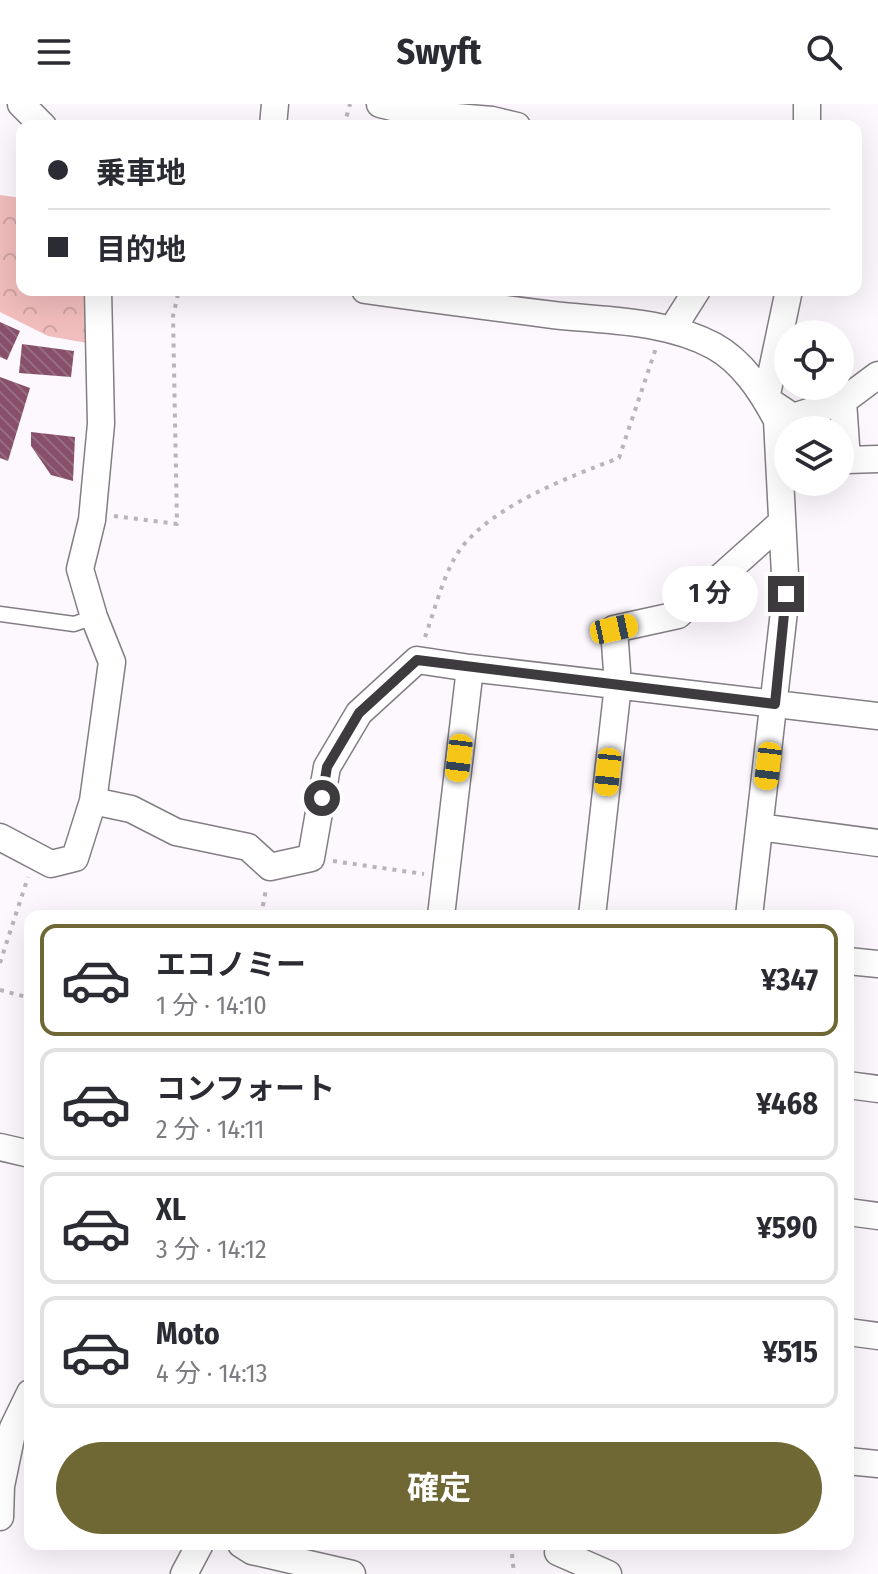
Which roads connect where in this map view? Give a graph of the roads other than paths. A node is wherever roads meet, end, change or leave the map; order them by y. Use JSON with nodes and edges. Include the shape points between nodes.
{"nodes":[{"id":1,"x":21,"y":104,"type":"edge"},
{"id":2,"x":380,"y":104,"type":"edge"},
{"id":3,"x":37,"y":120,"type":"edge"},
{"id":4,"x":468,"y":120,"type":"edge"},
{"id":5,"x":98,"y":296,"type":"edge"},
{"id":6,"x":692,"y":296,"type":"edge"},
{"id":7,"x":788,"y":296,"type":"edge"},
{"id":8,"x":455,"y":297,"type":"edge"},
{"id":9,"x":668,"y":328,"type":"junction"},
{"id":10,"x":878,"y":375,"type":"edge"},
{"id":11,"x":766,"y":399,"type":"junction"},
{"id":12,"x":843,"y":401,"type":"junction"},
{"id":13,"x":878,"y":459,"type":"edge"},
{"id":14,"x":782,"y":522,"type":"junction"},
{"id":15,"x":0,"y":614,"type":"edge"},
{"id":16,"x":94,"y":617,"type":"junction"},
{"id":17,"x":470,"y":668,"type":"junction"},
{"id":18,"x":618,"y":685,"type":"junction"},
{"id":19,"x":775,"y":704,"type":"junction"},
{"id":20,"x":878,"y":716,"type":"edge"},
{"id":21,"x":93,"y":801,"type":"junction"},
{"id":22,"x":760,"y":827,"type":"junction"},
{"id":23,"x":0,"y":837,"type":"edge"},
{"id":24,"x":878,"y":843,"type":"edge"},
{"id":25,"x":441,"y":910,"type":"edge"},
{"id":26,"x":593,"y":910,"type":"edge"},
{"id":27,"x":750,"y":910,"type":"edge"},
{"id":28,"x":854,"y":962,"type":"edge"},
{"id":29,"x":878,"y":964,"type":"edge"},
{"id":30,"x":854,"y":1086,"type":"edge"},
{"id":31,"x":878,"y":1089,"type":"edge"},
{"id":32,"x":0,"y":1147,"type":"edge"},
{"id":33,"x":24,"y":1153,"type":"edge"},
{"id":34,"x":854,"y":1213,"type":"edge"},
{"id":35,"x":878,"y":1216,"type":"edge"},
{"id":36,"x":854,"y":1333,"type":"edge"},
{"id":37,"x":878,"y":1336,"type":"edge"},
{"id":38,"x":21,"y":1431,"type":"edge"},
{"id":39,"x":854,"y":1462,"type":"edge"},
{"id":40,"x":878,"y":1464,"type":"edge"},
{"id":41,"x":0,"y":1517,"type":"edge"},
{"id":42,"x":197,"y":1550,"type":"edge"},
{"id":43,"x":250,"y":1550,"type":"edge"},
{"id":44,"x":555,"y":1557,"type":"edge"},
{"id":45,"x":184,"y":1574,"type":"edge"},
{"id":46,"x":352,"y":1574,"type":"edge"},
{"id":47,"x":608,"y":1574,"type":"edge"}],
"edges":[{"from":1,"to":3,"type":"street"},
{"from":2,"to":4,"type":"street"},
{"from":5,"to":16,"type":"street","via":[[101,424],[92,520],[80,569]]},
{"from":6,"to":9,"type":"street"},
{"from":7,"to":11,"type":"street"},
{"from":8,"to":9,"type":"street"},
{"from":9,"to":11,"type":"street","via":[[717,347],[744,369]]},
{"from":10,"to":12,"type":"street"},
{"from":11,"to":12,"type":"street","via":[[793,417]]},
{"from":11,"to":14,"type":"street","via":[[777,420]]},
{"from":12,"to":13,"type":"street","via":[[847,460]]},
{"from":14,"to":18,"type":"street","via":[[678,615],[614,629]]},
{"from":14,"to":19,"type":"street","via":[[786,594]]},
{"from":15,"to":16,"type":"lane","via":[[74,624]]},
{"from":16,"to":21,"type":"street","via":[[112,662]]},
{"from":17,"to":18,"type":"street"},
{"from":17,"to":21,"type":"street","via":[[417,660],[359,713],[327,767],[311,858],[270,867],[248,847],[176,832],[131,809]]},
{"from":17,"to":25,"type":"street"},
{"from":18,"to":19,"type":"street"},
{"from":18,"to":26,"type":"street"},
{"from":19,"to":20,"type":"street"},
{"from":19,"to":22,"type":"street"},
{"from":21,"to":23,"type":"street","via":[[75,858],[51,864]]},
{"from":22,"to":24,"type":"street"},
{"from":22,"to":27,"type":"street"},
{"from":28,"to":29,"type":"street"},
{"from":30,"to":31,"type":"street"},
{"from":32,"to":33,"type":"street"},
{"from":34,"to":35,"type":"street"},
{"from":36,"to":37,"type":"street"},
{"from":38,"to":41,"type":"street","via":[[1,1486]]},
{"from":39,"to":40,"type":"street"},
{"from":42,"to":45,"type":"street"},
{"from":43,"to":46,"type":"street"},
{"from":44,"to":47,"type":"street"}]}
